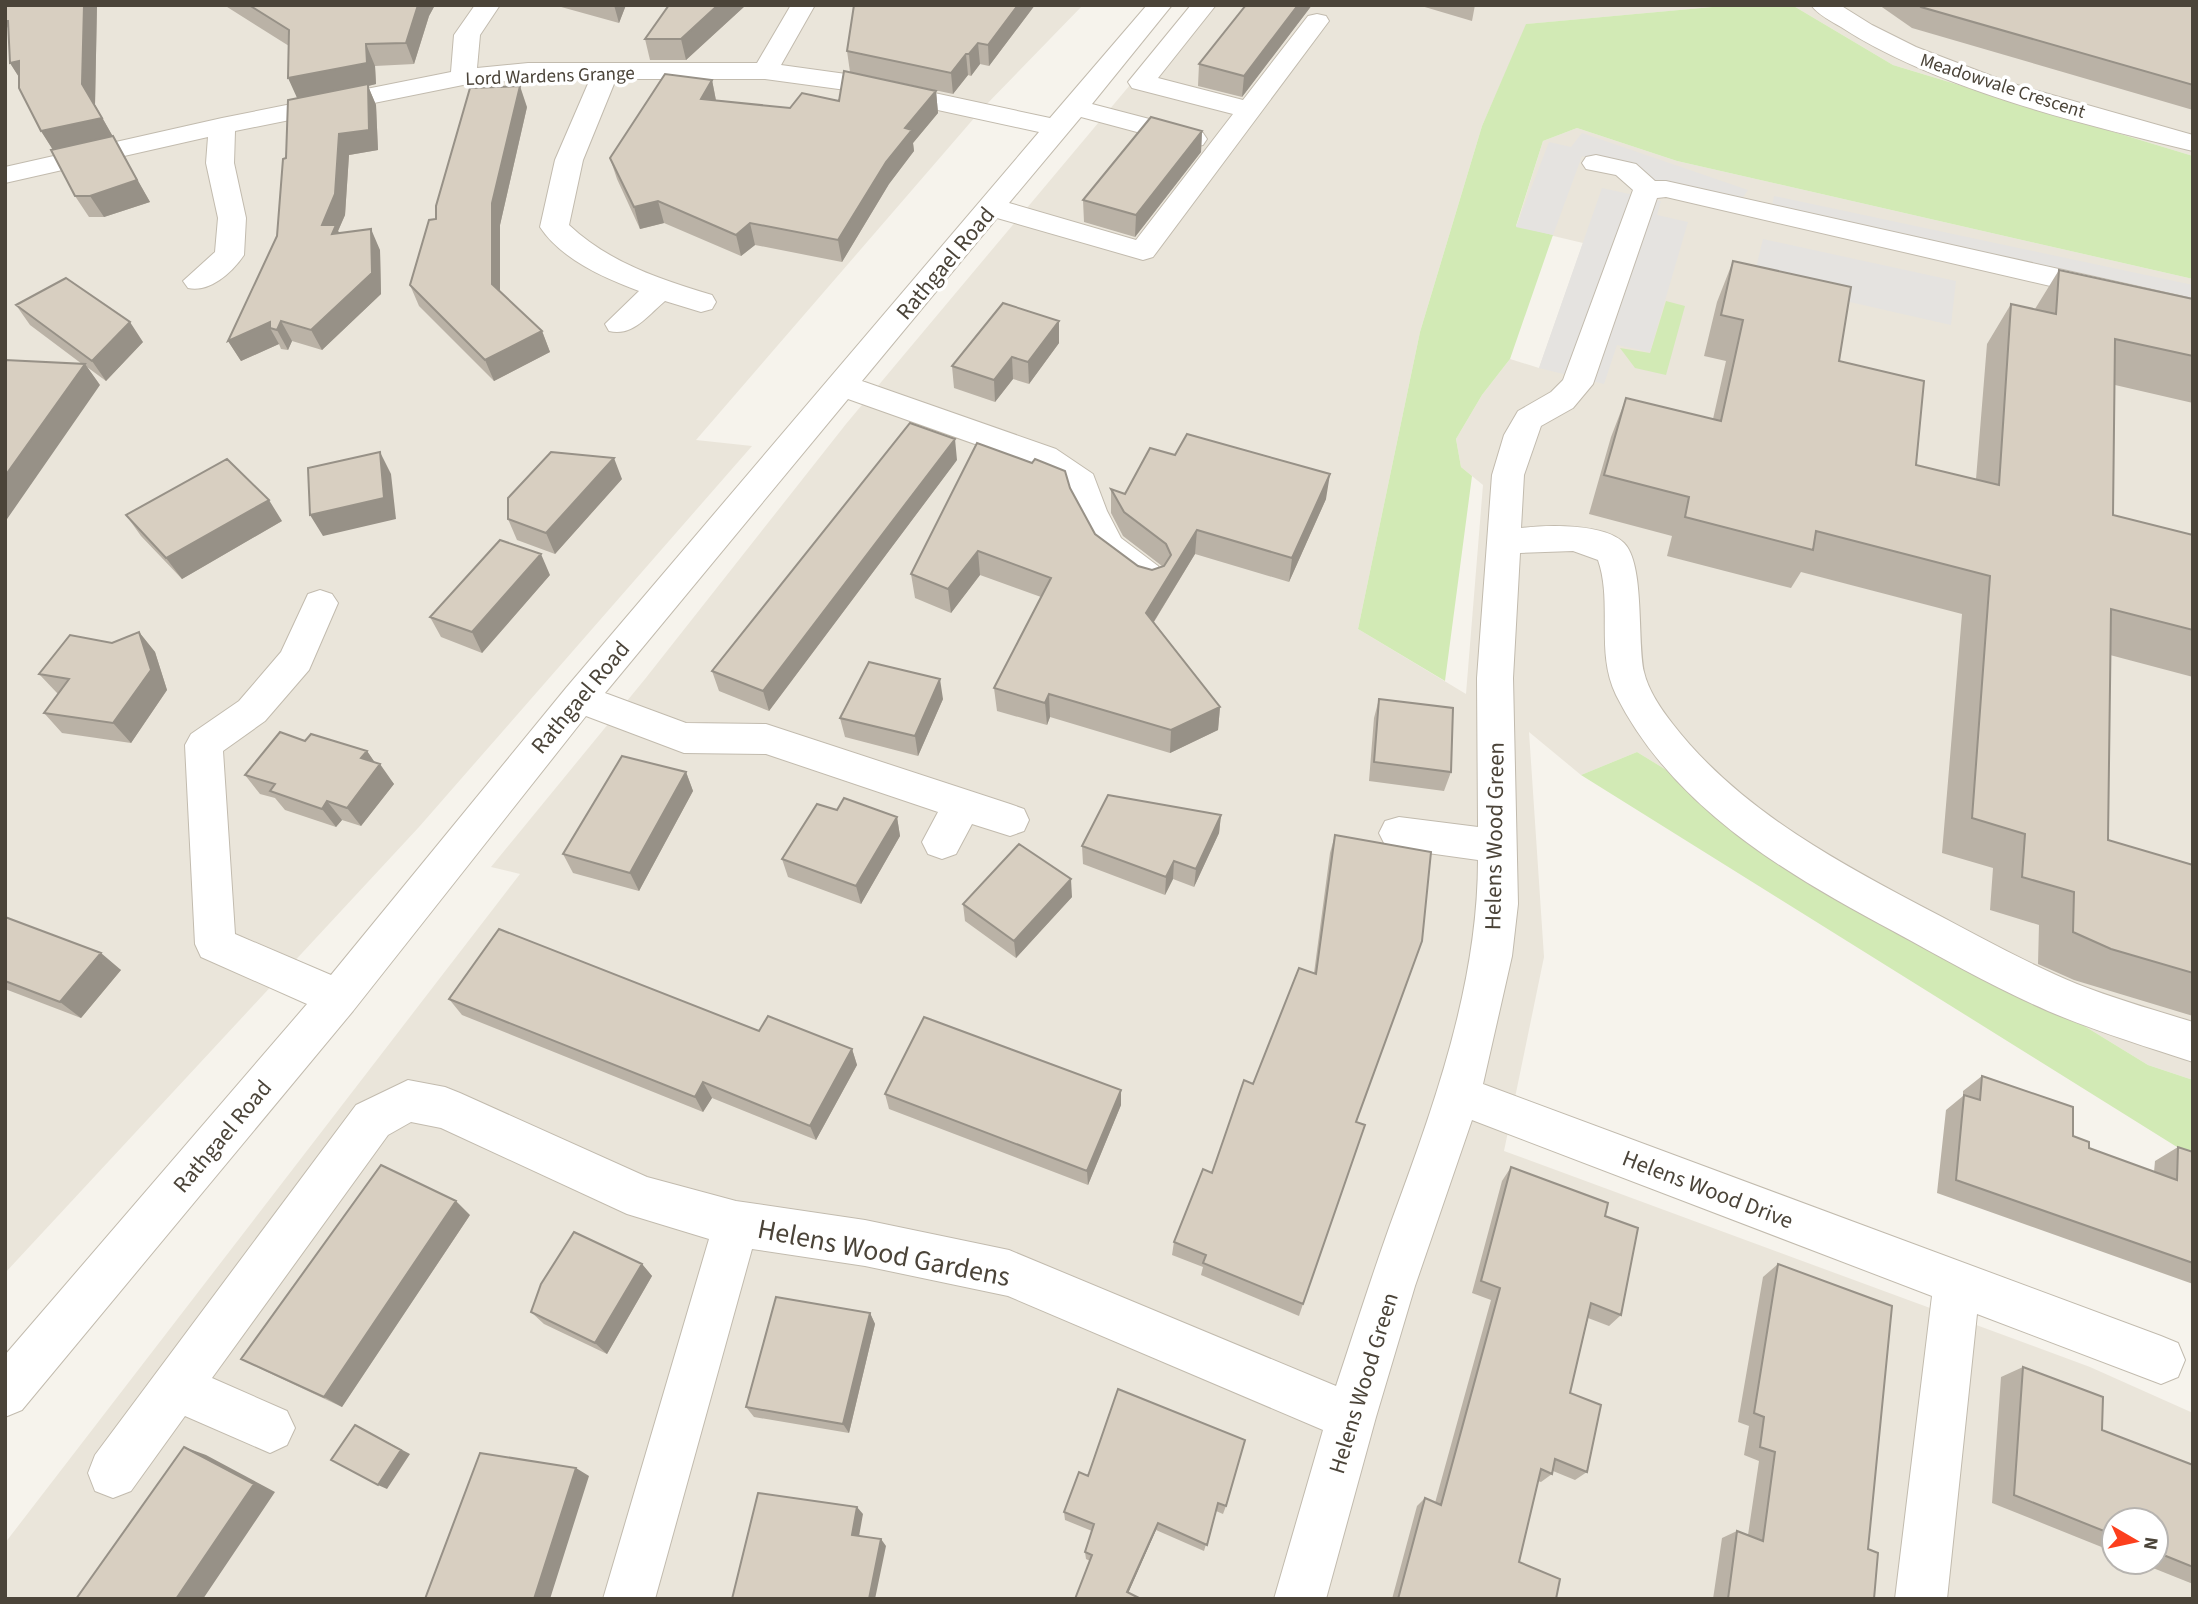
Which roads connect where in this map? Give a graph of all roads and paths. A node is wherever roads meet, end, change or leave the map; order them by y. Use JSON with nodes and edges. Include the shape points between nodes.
{"nodes":[{"id":1,"x":488,"y":5,"type":"edge"},
{"id":2,"x":803,"y":5,"type":"edge"},
{"id":3,"x":1160,"y":5,"type":"edge"},
{"id":4,"x":1205,"y":5,"type":"edge"},
{"id":5,"x":1823,"y":5,"type":"edge"},
{"id":6,"x":1317,"y":21,"type":"dead end"},
{"id":7,"x":606,"y":71,"type":"junction"},
{"id":8,"x":765,"y":71,"type":"junction"},
{"id":9,"x":463,"y":77,"type":"junction"},
{"id":10,"x":1250,"y":110,"type":"junction"},
{"id":11,"x":1065,"y":118,"type":"junction"},
{"id":12,"x":222,"y":126,"type":"junction"},
{"id":13,"x":2193,"y":143,"type":"edge"},
{"id":14,"x":1222,"y":147,"type":"junction"},
{"id":15,"x":1596,"y":163,"type":"dead end"},
{"id":16,"x":5,"y":175,"type":"edge"},
{"id":17,"x":1657,"y":190,"type":"junction"},
{"id":18,"x":992,"y":206,"type":"junction"},
{"id":19,"x":198,"y":281,"type":"dead end"},
{"id":20,"x":659,"y":290,"type":"junction"},
{"id":21,"x":701,"y":302,"type":"dead end"},
{"id":22,"x":2193,"y":309,"type":"edge"},
{"id":23,"x":620,"y":324,"type":"dead end"},
{"id":24,"x":843,"y":386,"type":"junction"},
{"id":25,"x":1503,"y":542,"type":"junction"},
{"id":26,"x":1150,"y":578,"type":"edge"},
{"id":27,"x":320,"y":603,"type":"dead end"},
{"id":28,"x":579,"y":698,"type":"junction"},
{"id":29,"x":962,"y":806,"type":"junction"},
{"id":30,"x":1010,"y":820,"type":"dead end"},
{"id":31,"x":1399,"y":834,"type":"dead end"},
{"id":32,"x":942,"y":842,"type":"dead end"},
{"id":33,"x":1496,"y":846,"type":"junction"},
{"id":34,"x":338,"y":998,"type":"junction"},
{"id":35,"x":2193,"y":1042,"type":"edge"},
{"id":36,"x":1459,"y":1095,"type":"junction"},
{"id":37,"x":736,"y":1224,"type":"junction"},
{"id":38,"x":1957,"y":1283,"type":"junction"},
{"id":39,"x":2161,"y":1360,"type":"dead end"},
{"id":40,"x":176,"y":1387,"type":"junction"},
{"id":41,"x":5,"y":1393,"type":"edge"},
{"id":42,"x":1351,"y":1417,"type":"junction"},
{"id":43,"x":270,"y":1428,"type":"dead end"},
{"id":44,"x":113,"y":1474,"type":"dead end"},
{"id":45,"x":629,"y":1599,"type":"edge"},
{"id":46,"x":1300,"y":1599,"type":"edge"},
{"id":47,"x":1921,"y":1599,"type":"edge"}],
"edges":[{"from":1,"to":9,"type":"street","via":[[467,35]]},
{"from":2,"to":8,"type":"street"},
{"from":3,"to":11,"type":"street","name":"Rathgael Road"},
{"from":4,"to":10,"type":"street","via":[[1141,82]]},
{"from":5,"to":13,"type":"street","name":"Meadowvale Crescent","via":[[1893,46],[1966,77]]},
{"from":6,"to":10,"type":"street"},
{"from":7,"to":8,"type":"street","name":"Lord Wardens Grange"},
{"from":7,"to":9,"type":"street","name":"Lord Wardens Grange"},
{"from":7,"to":20,"type":"street","via":[[569,160],[554,227],[571,246]]},
{"from":8,"to":11,"type":"street","name":"Lord Wardens Grange"},
{"from":9,"to":12,"type":"street","name":"Lord Wardens Grange"},
{"from":10,"to":14,"type":"street"},
{"from":11,"to":14,"type":"street","name":"Lord Wardens Grange"},
{"from":11,"to":18,"type":"street","name":"Rathgael Road"},
{"from":12,"to":16,"type":"street","name":"Lord Wardens Grange"},
{"from":12,"to":19,"type":"street","via":[[220,163],[232,218],[229,255]]},
{"from":14,"to":18,"type":"street","via":[[1143,251]]},
{"from":15,"to":17,"type":"street","via":[[1624,168]]},
{"from":17,"to":22,"type":"street"},
{"from":17,"to":25,"type":"street","name":"Helens Wood Green","via":[[1577,384],[1562,400],[1529,419],[1520,435],[1507,475]]},
{"from":18,"to":24,"type":"street","name":"Rathgael Road"},
{"from":20,"to":21,"type":"street"},
{"from":20,"to":23,"type":"street"},
{"from":24,"to":26,"type":"street","via":[[1045,457],[1081,482],[1109,547]]},
{"from":24,"to":28,"type":"street","name":"Rathgael Road"},
{"from":25,"to":33,"type":"street","name":"Helens Wood Green","via":[[1495,678]]},
{"from":25,"to":35,"type":"street","via":[[1569,538],[1612,552],[1631,690],[1693,775],[1761,833],[1877,903],[1990,963],[2082,1005]]},
{"from":27,"to":34,"type":"street","via":[[296,660],[252,710],[204,745],[215,944]]},
{"from":28,"to":29,"type":"street","via":[[684,738],[766,738]]},
{"from":28,"to":34,"type":"street","name":"Rathgael Road"},
{"from":29,"to":30,"type":"street"},
{"from":29,"to":32,"type":"street"},
{"from":31,"to":33,"type":"street"},
{"from":33,"to":36,"type":"street","name":"Helens Wood Green","via":[[1498,904],[1492,956]]},
{"from":34,"to":41,"type":"street","name":"Rathgael Road"},
{"from":36,"to":38,"type":"street","name":"Helens Wood Drive"},
{"from":36,"to":42,"type":"street","name":"Helens Wood Green"},
{"from":37,"to":40,"type":"street","via":[[643,1198],[445,1108],[408,1101],[372,1120]]},
{"from":37,"to":42,"type":"street","name":"Helens Wood Gardens","via":[[865,1243],[1009,1273]]},
{"from":37,"to":45,"type":"street","name":"Helens Wood Gardens"},
{"from":38,"to":39,"type":"street","name":"Helens Wood Drive"},
{"from":38,"to":47,"type":"street"},
{"from":40,"to":43,"type":"street"},
{"from":40,"to":44,"type":"street"},
{"from":42,"to":46,"type":"street","name":"Helens Wood Green"}]}
